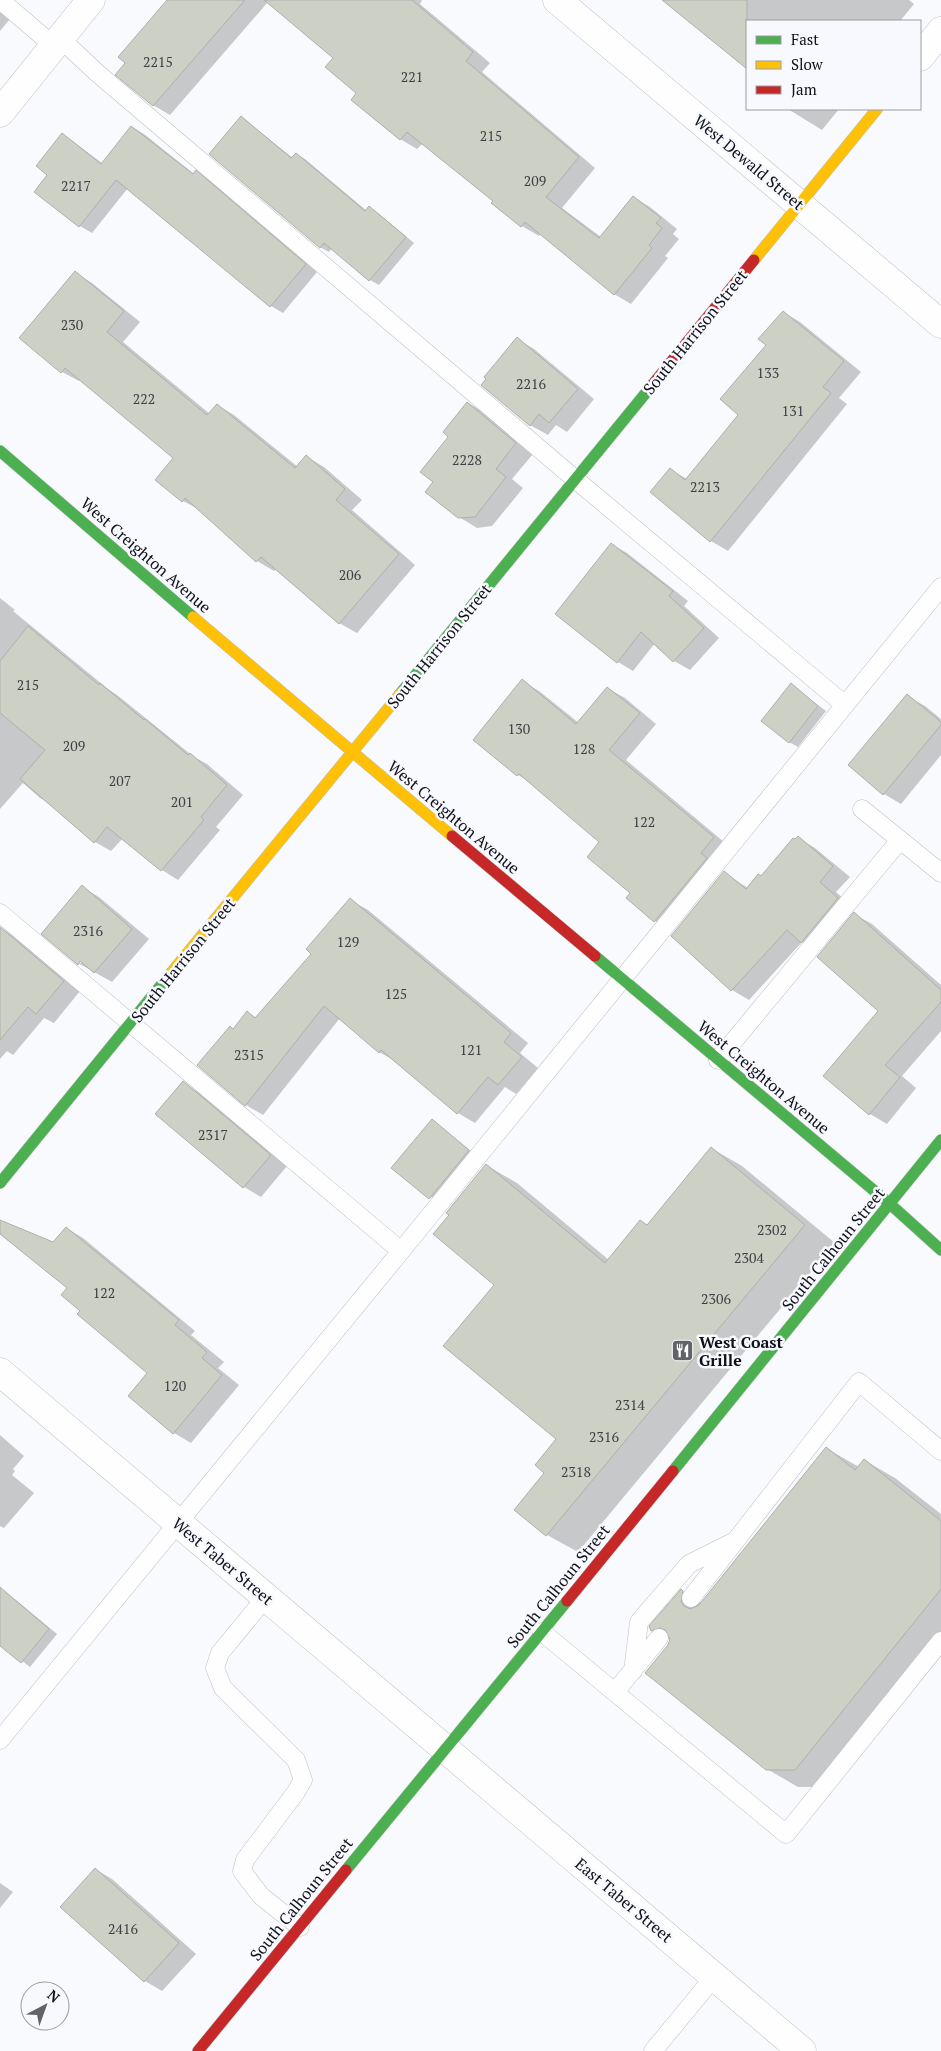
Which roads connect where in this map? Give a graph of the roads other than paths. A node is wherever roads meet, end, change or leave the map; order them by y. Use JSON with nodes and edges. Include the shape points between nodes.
{"nodes":[{"id":1,"x":0,"y":0,"type":"edge"},
{"id":2,"x":91,"y":0,"type":"edge"},
{"id":3,"x":557,"y":0,"type":"edge"},
{"id":4,"x":941,"y":31,"type":"edge"},
{"id":5,"x":57,"y":42,"type":"junction"},
{"id":6,"x":921,"y":56,"type":"edge"},
{"id":7,"x":876,"y":110,"type":"edge"},
{"id":8,"x":0,"y":113,"type":"edge"},
{"id":9,"x":800,"y":204,"type":"junction"},
{"id":10,"x":941,"y":324,"type":"edge"},
{"id":11,"x":0,"y":452,"type":"edge"},
{"id":12,"x":575,"y":480,"type":"junction"},
{"id":13,"x":941,"y":587,"type":"edge"},
{"id":14,"x":845,"y":705,"type":"junction"},
{"id":15,"x":352,"y":752,"type":"junction"},
{"id":16,"x":862,"y":809,"type":"dead end"},
{"id":17,"x":900,"y":840,"type":"junction"},
{"id":18,"x":941,"y":873,"type":"edge"},
{"id":19,"x":0,"y":913,"type":"edge"},
{"id":20,"x":621,"y":979,"type":"junction"},
{"id":21,"x":130,"y":1024,"type":"junction"},
{"id":22,"x":718,"y":1060,"type":"junction"},
{"id":23,"x":941,"y":1140,"type":"edge"},
{"id":24,"x":0,"y":1183,"type":"edge"},
{"id":25,"x":890,"y":1204,"type":"junction"},
{"id":26,"x":941,"y":1250,"type":"edge"},
{"id":27,"x":401,"y":1251,"type":"junction"},
{"id":28,"x":0,"y":1372,"type":"edge"},
{"id":29,"x":941,"y":1451,"type":"edge"},
{"id":30,"x":177,"y":1522,"type":"junction"},
{"id":31,"x":734,"y":1542,"type":"junction"},
{"id":32,"x":266,"y":1597,"type":"junction"},
{"id":33,"x":691,"y":1598,"type":"dead end"},
{"id":34,"x":542,"y":1632,"type":"junction"},
{"id":35,"x":659,"y":1638,"type":"dead end"},
{"id":36,"x":941,"y":1641,"type":"edge"},
{"id":37,"x":633,"y":1670,"type":"junction"},
{"id":38,"x":615,"y":1692,"type":"junction"},
{"id":39,"x":0,"y":1740,"type":"edge"},
{"id":40,"x":445,"y":1750,"type":"junction"},
{"id":41,"x":300,"y":1927,"type":"junction"},
{"id":42,"x":714,"y":1977,"type":"junction"},
{"id":43,"x":198,"y":2051,"type":"edge"},
{"id":44,"x":653,"y":2051,"type":"edge"},
{"id":45,"x":802,"y":2051,"type":"edge"}],
"edges":[{"from":1,"to":5,"type":"lane"},
{"from":2,"to":5,"type":"street"},
{"from":3,"to":9,"type":"street","name":"West Dewald Street"},
{"from":4,"to":6,"type":"street"},
{"from":5,"to":8,"type":"street"},
{"from":5,"to":12,"type":"lane"},
{"from":7,"to":9,"type":"street","name":"South Harrison Street"},
{"from":9,"to":10,"type":"street","name":"West Dewald Street"},
{"from":9,"to":12,"type":"street","name":"South Harrison Street"},
{"from":11,"to":15,"type":"street","name":"West Creighton Avenue"},
{"from":12,"to":14,"type":"lane"},
{"from":12,"to":15,"type":"street","name":"South Harrison Street"},
{"from":13,"to":14,"type":"lane"},
{"from":14,"to":20,"type":"lane"},
{"from":15,"to":20,"type":"street","name":"West Creighton Avenue"},
{"from":15,"to":21,"type":"street","name":"South Harrison Street"},
{"from":16,"to":17,"type":"lane"},
{"from":17,"to":18,"type":"lane"},
{"from":17,"to":22,"type":"lane"},
{"from":19,"to":21,"type":"lane"},
{"from":20,"to":22,"type":"street","name":"West Creighton Avenue"},
{"from":20,"to":27,"type":"lane"},
{"from":21,"to":24,"type":"street","name":"South Harrison Street"},
{"from":21,"to":27,"type":"lane"},
{"from":22,"to":25,"type":"street","name":"West Creighton Avenue"},
{"from":23,"to":25,"type":"street","name":"South Calhoun Street"},
{"from":25,"to":26,"type":"street","name":"West Creighton Avenue"},
{"from":25,"to":34,"type":"street","name":"South Calhoun Street"},
{"from":27,"to":30,"type":"lane"},
{"from":28,"to":30,"type":"street","name":"West Taber Street"},
{"from":29,"to":31,"type":"lane","via":[[859,1382]]},
{"from":30,"to":32,"type":"street","name":"West Taber Street"},
{"from":30,"to":39,"type":"lane"},
{"from":31,"to":33,"type":"lane"},
{"from":31,"to":37,"type":"lane","via":[[689,1564],[639,1622]]},
{"from":32,"to":40,"type":"street","name":"West Taber Street"},
{"from":32,"to":41,"type":"lane","via":[[220,1653],[215,1668],[223,1688],[296,1760],[303,1780],[245,1860],[242,1871],[262,1896]]},
{"from":34,"to":38,"type":"lane"},
{"from":34,"to":40,"type":"street","name":"South Calhoun Street"},
{"from":35,"to":37,"type":"lane"},
{"from":36,"to":38,"type":"lane","via":[[786,1834]]},
{"from":37,"to":38,"type":"lane"},
{"from":40,"to":41,"type":"street","name":"South Calhoun Street"},
{"from":40,"to":42,"type":"street","name":"East Taber Street"},
{"from":41,"to":43,"type":"street","name":"South Calhoun Street"},
{"from":42,"to":44,"type":"lane"},
{"from":42,"to":45,"type":"street","name":"East Taber Street"}]}
